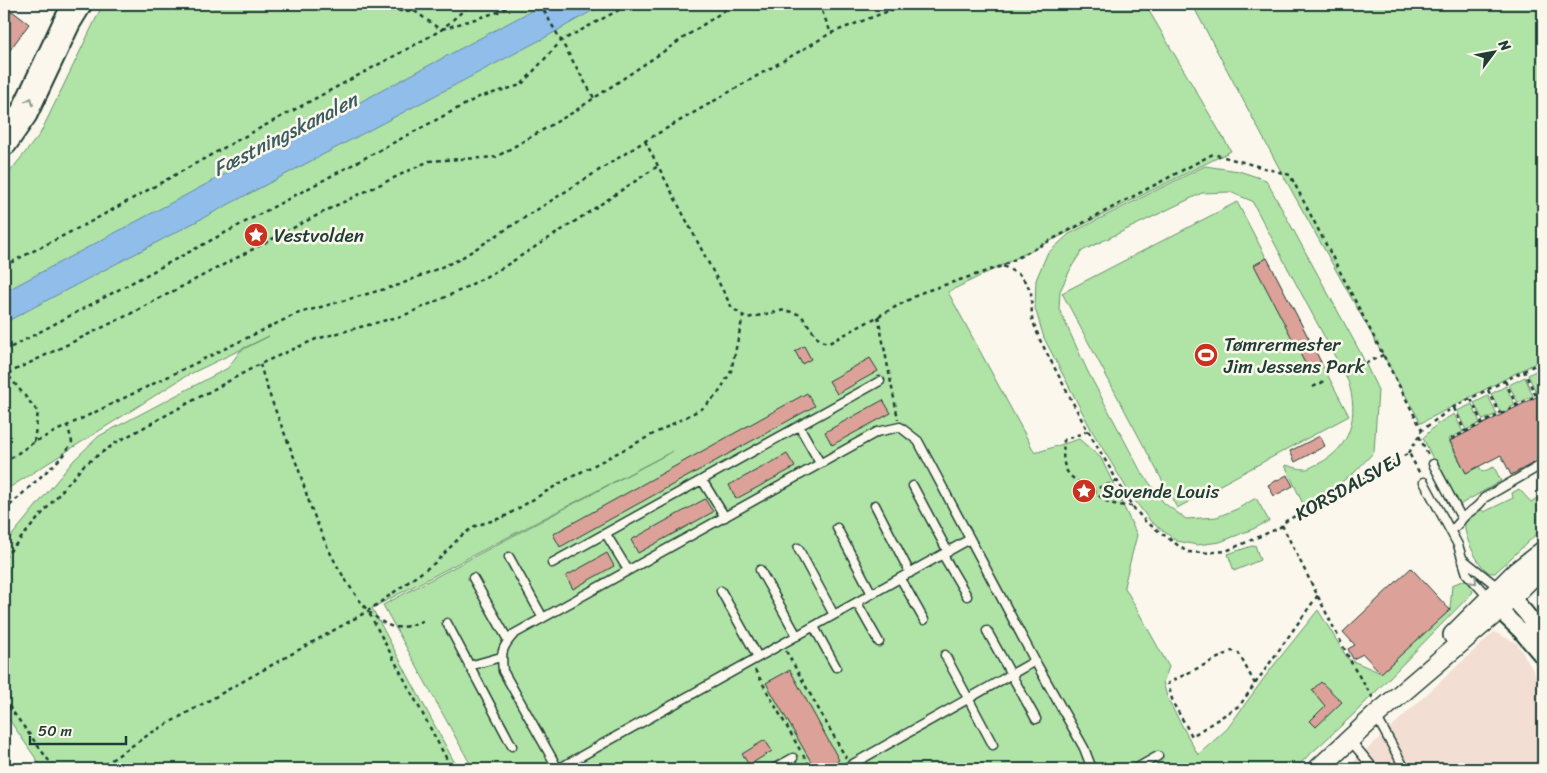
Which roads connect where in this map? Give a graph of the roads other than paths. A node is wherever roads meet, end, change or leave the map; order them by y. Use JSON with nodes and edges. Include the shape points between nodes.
{"nodes":[{"id":1,"x":78,"y":4,"type":"edge"},
{"id":2,"x":4,"y":142,"type":"edge"},
{"id":3,"x":880,"y":381,"type":"dead end"},
{"id":4,"x":799,"y":426,"type":"junction"},
{"id":5,"x":820,"y":463,"type":"junction"},
{"id":6,"x":1433,"y":464,"type":"road end"},
{"id":7,"x":1543,"y":464,"type":"edge"},
{"id":8,"x":702,"y":480,"type":"junction"},
{"id":9,"x":1424,"y":482,"type":"road end"},
{"id":10,"x":913,"y":486,"type":"dead end"},
{"id":11,"x":874,"y":506,"type":"dead end"},
{"id":12,"x":725,"y":516,"type":"junction"},
{"id":13,"x":1462,"y":519,"type":"junction"},
{"id":14,"x":837,"y":528,"type":"dead end"},
{"id":15,"x":1450,"y":530,"type":"junction"},
{"id":16,"x":606,"y":534,"type":"junction"},
{"id":17,"x":970,"y":539,"type":"junction"},
{"id":18,"x":798,"y":548,"type":"dead end"},
{"id":19,"x":1543,"y":551,"type":"edge"},
{"id":20,"x":945,"y":553,"type":"junction"},
{"id":21,"x":509,"y":557,"type":"dead end"},
{"id":22,"x":1464,"y":560,"type":"junction"},
{"id":23,"x":552,"y":564,"type":"dead end"},
{"id":24,"x":1543,"y":566,"type":"edge"},
{"id":25,"x":628,"y":570,"type":"junction"},
{"id":26,"x":760,"y":570,"type":"dead end"},
{"id":27,"x":910,"y":573,"type":"junction"},
{"id":28,"x":473,"y":578,"type":"dead end"},
{"id":29,"x":901,"y":579,"type":"junction"},
{"id":30,"x":721,"y":591,"type":"dead end"},
{"id":31,"x":872,"y":594,"type":"junction"},
{"id":32,"x":966,"y":596,"type":"dead end"},
{"id":33,"x":1500,"y":599,"type":"junction"},
{"id":34,"x":857,"y":602,"type":"junction"},
{"id":35,"x":834,"y":615,"type":"junction"},
{"id":36,"x":543,"y":618,"type":"junction"},
{"id":37,"x":924,"y":620,"type":"dead end"},
{"id":38,"x":447,"y":623,"type":"dead end"},
{"id":39,"x":814,"y":627,"type":"junction"},
{"id":40,"x":987,"y":632,"type":"dead end"},
{"id":41,"x":797,"y":636,"type":"junction"},
{"id":42,"x":1543,"y":638,"type":"edge"},
{"id":43,"x":508,"y":640,"type":"junction"},
{"id":44,"x":879,"y":642,"type":"dead end"},
{"id":45,"x":945,"y":655,"type":"dead end"},
{"id":46,"x":501,"y":657,"type":"junction"},
{"id":47,"x":758,"y":657,"type":"junction"},
{"id":48,"x":1543,"y":657,"type":"edge"},
{"id":49,"x":1035,"y":662,"type":"junction"},
{"id":50,"x":469,"y":666,"type":"junction"},
{"id":51,"x":836,"y":667,"type":"dead end"},
{"id":52,"x":1012,"y":675,"type":"junction"},
{"id":53,"x":968,"y":699,"type":"junction"},
{"id":54,"x":1378,"y":712,"type":"junction"},
{"id":55,"x":1036,"y":719,"type":"dead end"},
{"id":56,"x":1350,"y":739,"type":"junction"},
{"id":57,"x":994,"y":745,"type":"dead end"},
{"id":58,"x":512,"y":746,"type":"dead end"},
{"id":59,"x":1158,"y":756,"type":"dead end"},
{"id":60,"x":793,"y":758,"type":"dead end"},
{"id":61,"x":847,"y":767,"type":"edge"},
{"id":62,"x":773,"y":769,"type":"edge"},
{"id":63,"x":1092,"y":769,"type":"edge"},
{"id":64,"x":1135,"y":769,"type":"edge"},
{"id":65,"x":1318,"y":769,"type":"edge"},
{"id":66,"x":1374,"y":769,"type":"edge"},
{"id":67,"x":1405,"y":769,"type":"edge"}],
"edges":[{"from":2,"to":1,"type":"highway","one_way":true,"via":[[24,113]]},
{"from":3,"to":4,"type":"lane"},
{"from":4,"to":5,"type":"lane"},
{"from":4,"to":8,"type":"lane"},
{"from":5,"to":12,"type":"lane"},
{"from":5,"to":17,"type":"lane","via":[[876,432],[900,427],[918,441]]},
{"from":6,"to":13,"type":"lane"},
{"from":7,"to":13,"type":"lane","via":[[1484,498]]},
{"from":8,"to":12,"type":"lane"},
{"from":8,"to":16,"type":"lane"},
{"from":9,"to":15,"type":"lane"},
{"from":10,"to":20,"type":"lane"},
{"from":11,"to":27,"type":"lane"},
{"from":12,"to":25,"type":"lane"},
{"from":13,"to":15,"type":"lane"},
{"from":14,"to":31,"type":"lane"},
{"from":15,"to":22,"type":"lane"},
{"from":16,"to":23,"type":"lane"},
{"from":16,"to":25,"type":"lane"},
{"from":17,"to":20,"type":"lane"},
{"from":17,"to":49,"type":"lane"},
{"from":18,"to":35,"type":"lane"},
{"from":19,"to":33,"type":"street","via":[[1526,564]]},
{"from":20,"to":27,"type":"lane"},
{"from":20,"to":32,"type":"lane"},
{"from":21,"to":36,"type":"lane"},
{"from":22,"to":33,"type":"lane"},
{"from":22,"to":33,"type":"lane","one_way":true,"via":[[1467,574]]},
{"from":24,"to":33,"type":"street"},
{"from":25,"to":36,"type":"lane"},
{"from":26,"to":41,"type":"lane"},
{"from":27,"to":29,"type":"lane"},
{"from":28,"to":43,"type":"lane"},
{"from":29,"to":31,"type":"lane"},
{"from":29,"to":37,"type":"lane"},
{"from":30,"to":47,"type":"lane"},
{"from":31,"to":34,"type":"lane"},
{"from":33,"to":42,"type":"street","via":[[1531,620]]},
{"from":33,"to":48,"type":"street"},
{"from":33,"to":54,"type":"street"},
{"from":34,"to":35,"type":"lane"},
{"from":34,"to":44,"type":"lane"},
{"from":35,"to":39,"type":"lane"},
{"from":36,"to":43,"type":"lane"},
{"from":38,"to":50,"type":"lane"},
{"from":39,"to":41,"type":"lane"},
{"from":39,"to":51,"type":"lane"},
{"from":40,"to":52,"type":"lane"},
{"from":41,"to":47,"type":"lane"},
{"from":43,"to":46,"type":"lane"},
{"from":45,"to":53,"type":"lane"},
{"from":46,"to":47,"type":"lane","via":[[503,672],[558,769]]},
{"from":46,"to":50,"type":"lane"},
{"from":49,"to":52,"type":"lane"},
{"from":49,"to":63,"type":"lane","via":[[1084,748]]},
{"from":50,"to":58,"type":"lane"},
{"from":52,"to":53,"type":"lane"},
{"from":52,"to":55,"type":"lane"},
{"from":53,"to":57,"type":"lane"},
{"from":53,"to":61,"type":"lane"},
{"from":54,"to":56,"type":"street"},
{"from":54,"to":67,"type":"lane"},
{"from":56,"to":65,"type":"street"},
{"from":56,"to":66,"type":"lane"},
{"from":59,"to":64,"type":"lane"},
{"from":60,"to":62,"type":"lane"}]}
